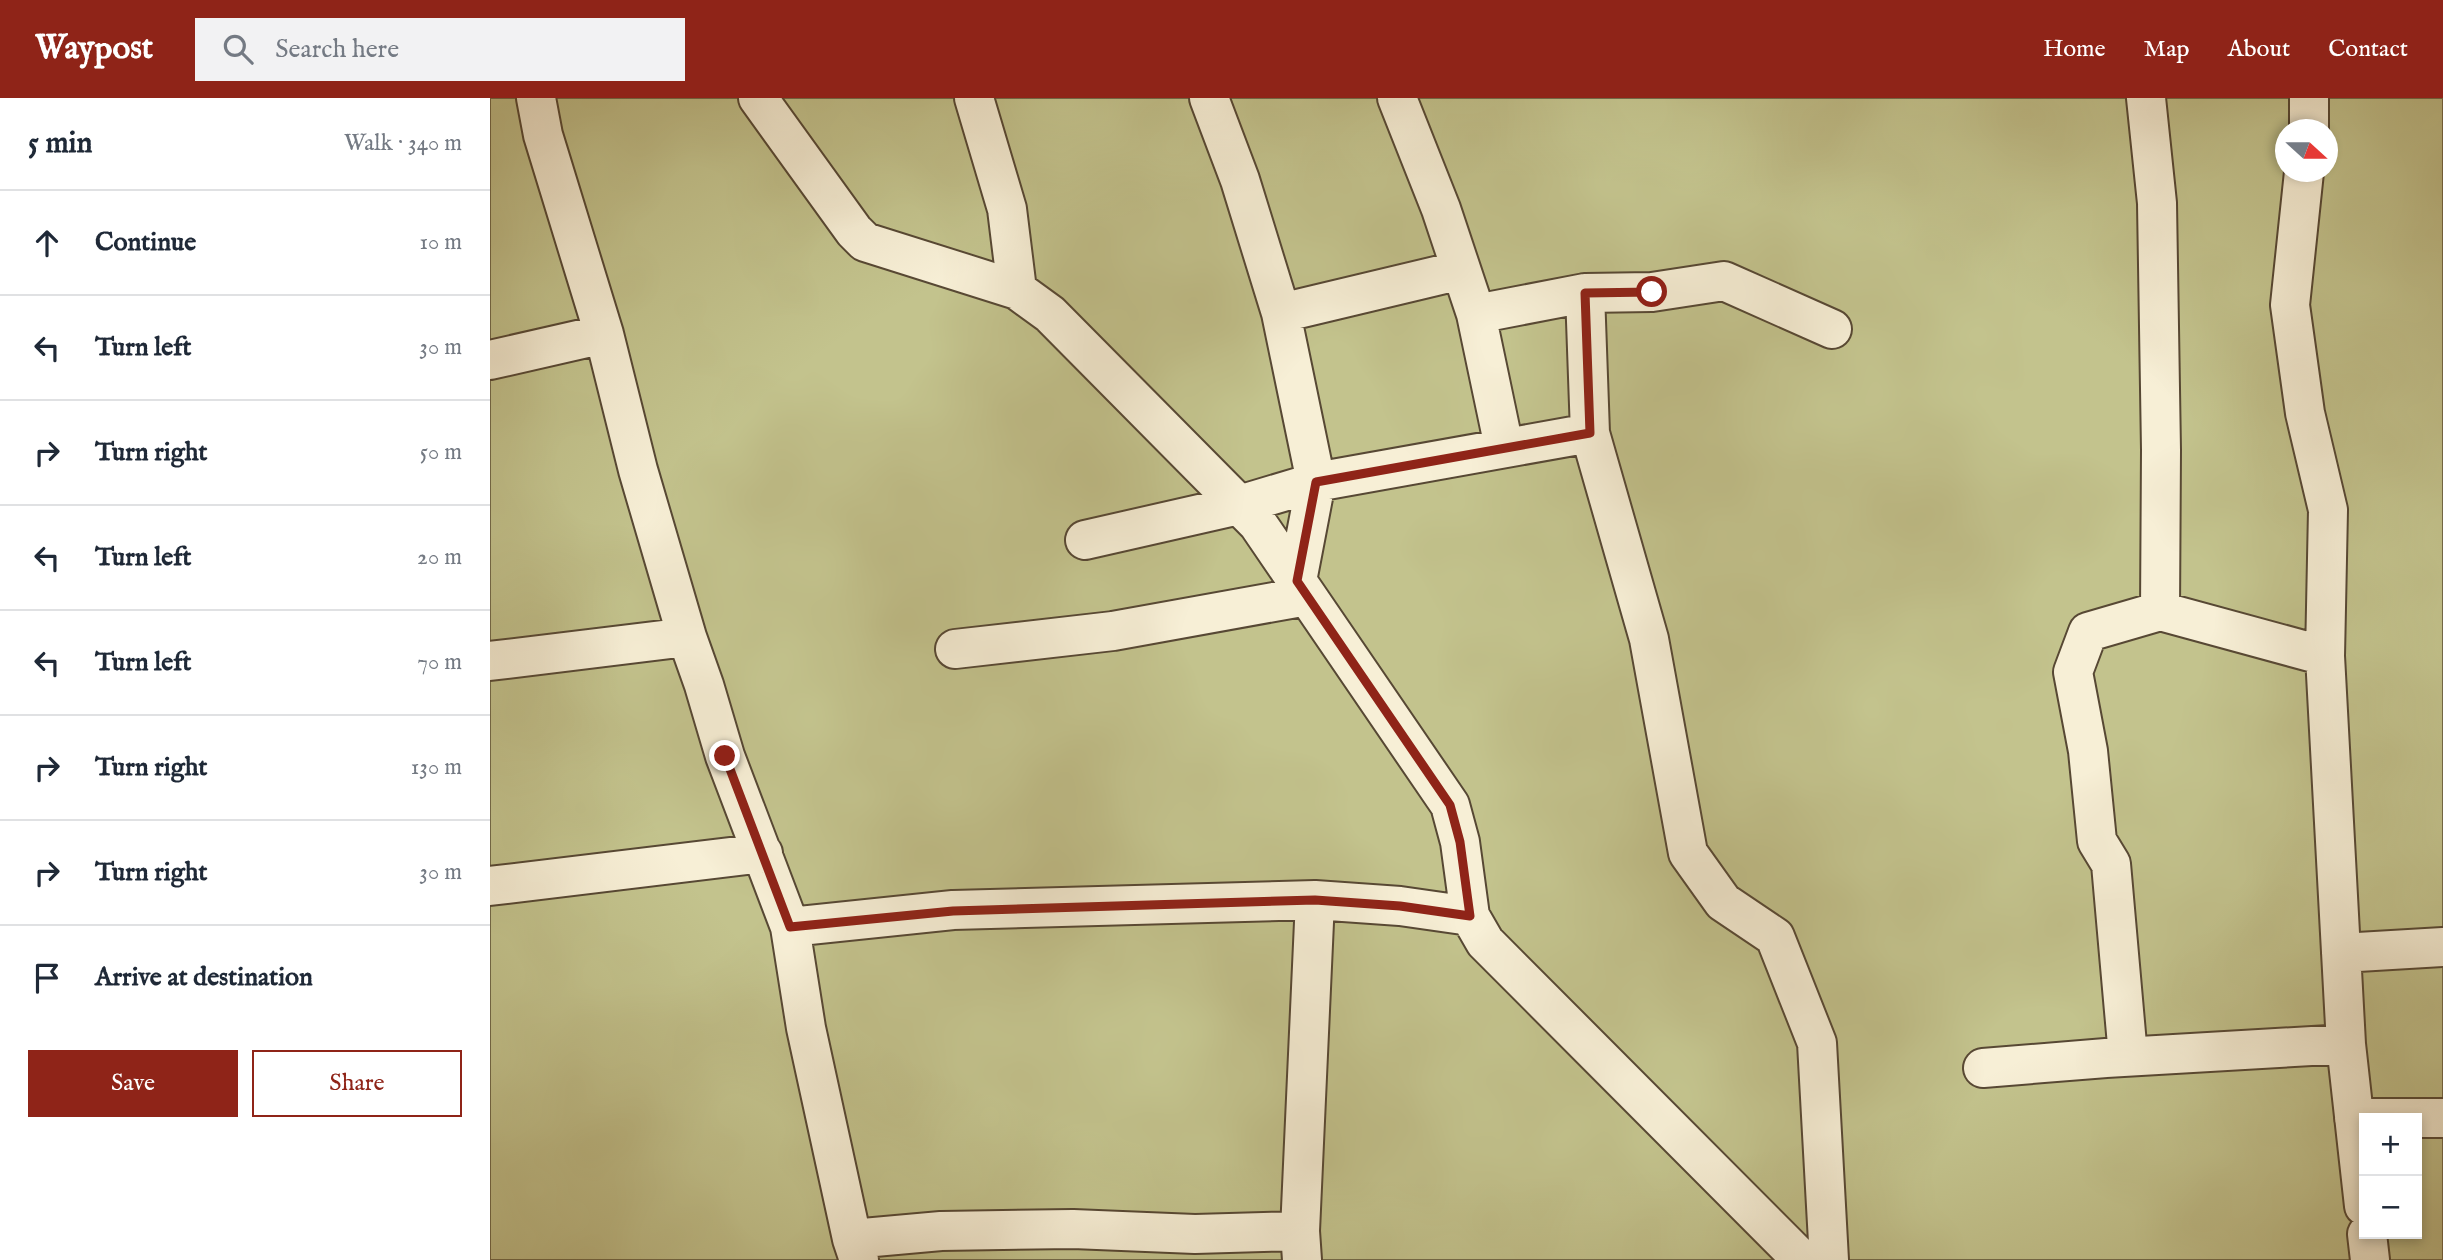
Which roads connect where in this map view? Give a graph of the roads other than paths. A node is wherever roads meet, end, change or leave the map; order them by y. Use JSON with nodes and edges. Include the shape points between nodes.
{"nodes":[{"id":1,"x":536,"y":98,"type":"edge"},
{"id":2,"x":758,"y":98,"type":"edge"},
{"id":3,"x":974,"y":98,"type":"edge"},
{"id":4,"x":1209,"y":98,"type":"edge"},
{"id":5,"x":1397,"y":98,"type":"edge"},
{"id":6,"x":2146,"y":98,"type":"edge"},
{"id":7,"x":2309,"y":98,"type":"edge"},
{"id":8,"x":2309,"y":119,"type":"edge"},
{"id":9,"x":2303,"y":182,"type":"edge"},
{"id":10,"x":1461,"y":270,"type":"junction"},
{"id":11,"x":1017,"y":290,"type":"junction"},
{"id":12,"x":1585,"y":293,"type":"junction"},
{"id":13,"x":1281,"y":313,"type":"junction"},
{"id":14,"x":1476,"y":314,"type":"junction"},
{"id":15,"x":1832,"y":329,"type":"dead end"},
{"id":16,"x":604,"y":334,"type":"junction"},
{"id":17,"x":490,"y":360,"type":"edge"},
{"id":18,"x":1590,"y":433,"type":"junction"},
{"id":19,"x":1504,"y":447,"type":"junction"},
{"id":20,"x":1316,"y":482,"type":"junction"},
{"id":21,"x":1239,"y":505,"type":"junction"},
{"id":22,"x":1085,"y":540,"type":"dead end"},
{"id":23,"x":1302,"y":589,"type":"junction"},
{"id":24,"x":2160,"y":611,"type":"junction"},
{"id":25,"x":687,"y":637,"type":"junction"},
{"id":26,"x":955,"y":649,"type":"dead end"},
{"id":27,"x":2325,"y":656,"type":"junction"},
{"id":28,"x":490,"y":661,"type":"edge"},
{"id":29,"x":763,"y":852,"type":"junction"},
{"id":30,"x":490,"y":886,"type":"edge"},
{"id":31,"x":1315,"y":900,"type":"junction"},
{"id":32,"x":1470,"y":916,"type":"junction"},
{"id":33,"x":790,"y":927,"type":"junction"},
{"id":34,"x":2443,"y":947,"type":"edge"},
{"id":35,"x":2341,"y":953,"type":"junction"},
{"id":36,"x":2346,"y":1044,"type":"junction"},
{"id":37,"x":2128,"y":1056,"type":"junction"},
{"id":38,"x":1983,"y":1068,"type":"dead end"},
{"id":39,"x":2354,"y":1118,"type":"junction"},
{"id":40,"x":2443,"y":1118,"type":"edge"},
{"id":41,"x":2361,"y":1176,"type":"edge"},
{"id":42,"x":2368,"y":1239,"type":"edge"},
{"id":43,"x":1301,"y":1246,"type":"edge"},
{"id":44,"x":1195,"y":1247,"type":"edge"},
{"id":45,"x":856,"y":1250,"type":"edge"},
{"id":46,"x":1802,"y":1260,"type":"edge"},
{"id":47,"x":1829,"y":1260,"type":"edge"},
{"id":48,"x":2370,"y":1260,"type":"edge"}],
"edges":[{"from":1,"to":16,"type":"street","via":[[543,135]]},
{"from":2,"to":11,"type":"street","via":[[866,242]]},
{"from":3,"to":11,"type":"street","via":[[1007,209]]},
{"from":4,"to":13,"type":"street"},
{"from":5,"to":10,"type":"street"},
{"from":6,"to":24,"type":"street","via":[[2157,203]]},
{"from":7,"to":8,"type":"street"},
{"from":9,"to":27,"type":"street","via":[[2290,305],[2305,413],[2328,510]]},
{"from":10,"to":13,"type":"street"},
{"from":10,"to":14,"type":"street"},
{"from":11,"to":21,"type":"street","via":[[1050,314]]},
{"from":12,"to":14,"type":"street"},
{"from":12,"to":15,"type":"street","via":[[1652,292],[1724,281]]},
{"from":12,"to":18,"type":"street"},
{"from":13,"to":20,"type":"street"},
{"from":14,"to":19,"type":"street"},
{"from":16,"to":17,"type":"street"},
{"from":16,"to":25,"type":"street"},
{"from":18,"to":19,"type":"street"},
{"from":18,"to":47,"type":"street","via":[[1648,639],[1688,853],[1723,902],[1775,937],[1817,1044]]},
{"from":19,"to":20,"type":"street"},
{"from":20,"to":21,"type":"street"},
{"from":20,"to":23,"type":"street"},
{"from":21,"to":22,"type":"street"},
{"from":21,"to":23,"type":"street","via":[[1258,524]]},
{"from":23,"to":26,"type":"street","via":[[1113,631]]},
{"from":23,"to":32,"type":"street","via":[[1450,805]]},
{"from":24,"to":27,"type":"street"},
{"from":24,"to":37,"type":"street","via":[[2088,632],[2073,672],[2088,751],[2097,841],[2110,864]]},
{"from":25,"to":28,"type":"street"},
{"from":25,"to":29,"type":"street","via":[[725,756]]},
{"from":27,"to":35,"type":"street"},
{"from":29,"to":30,"type":"street"},
{"from":29,"to":33,"type":"street"},
{"from":31,"to":32,"type":"street"},
{"from":31,"to":33,"type":"street","via":[[953,911]]},
{"from":31,"to":43,"type":"street"},
{"from":32,"to":46,"type":"street","via":[[1485,942]]},
{"from":33,"to":45,"type":"street","via":[[806,1028]]},
{"from":34,"to":35,"type":"street"},
{"from":35,"to":36,"type":"street"},
{"from":36,"to":37,"type":"street"},
{"from":36,"to":39,"type":"street"},
{"from":37,"to":38,"type":"street"},
{"from":39,"to":40,"type":"street"},
{"from":39,"to":41,"type":"street"},
{"from":42,"to":48,"type":"street"},
{"from":43,"to":44,"type":"street"},
{"from":44,"to":45,"type":"street","via":[[1073,1228],[967,1230]]}]}
